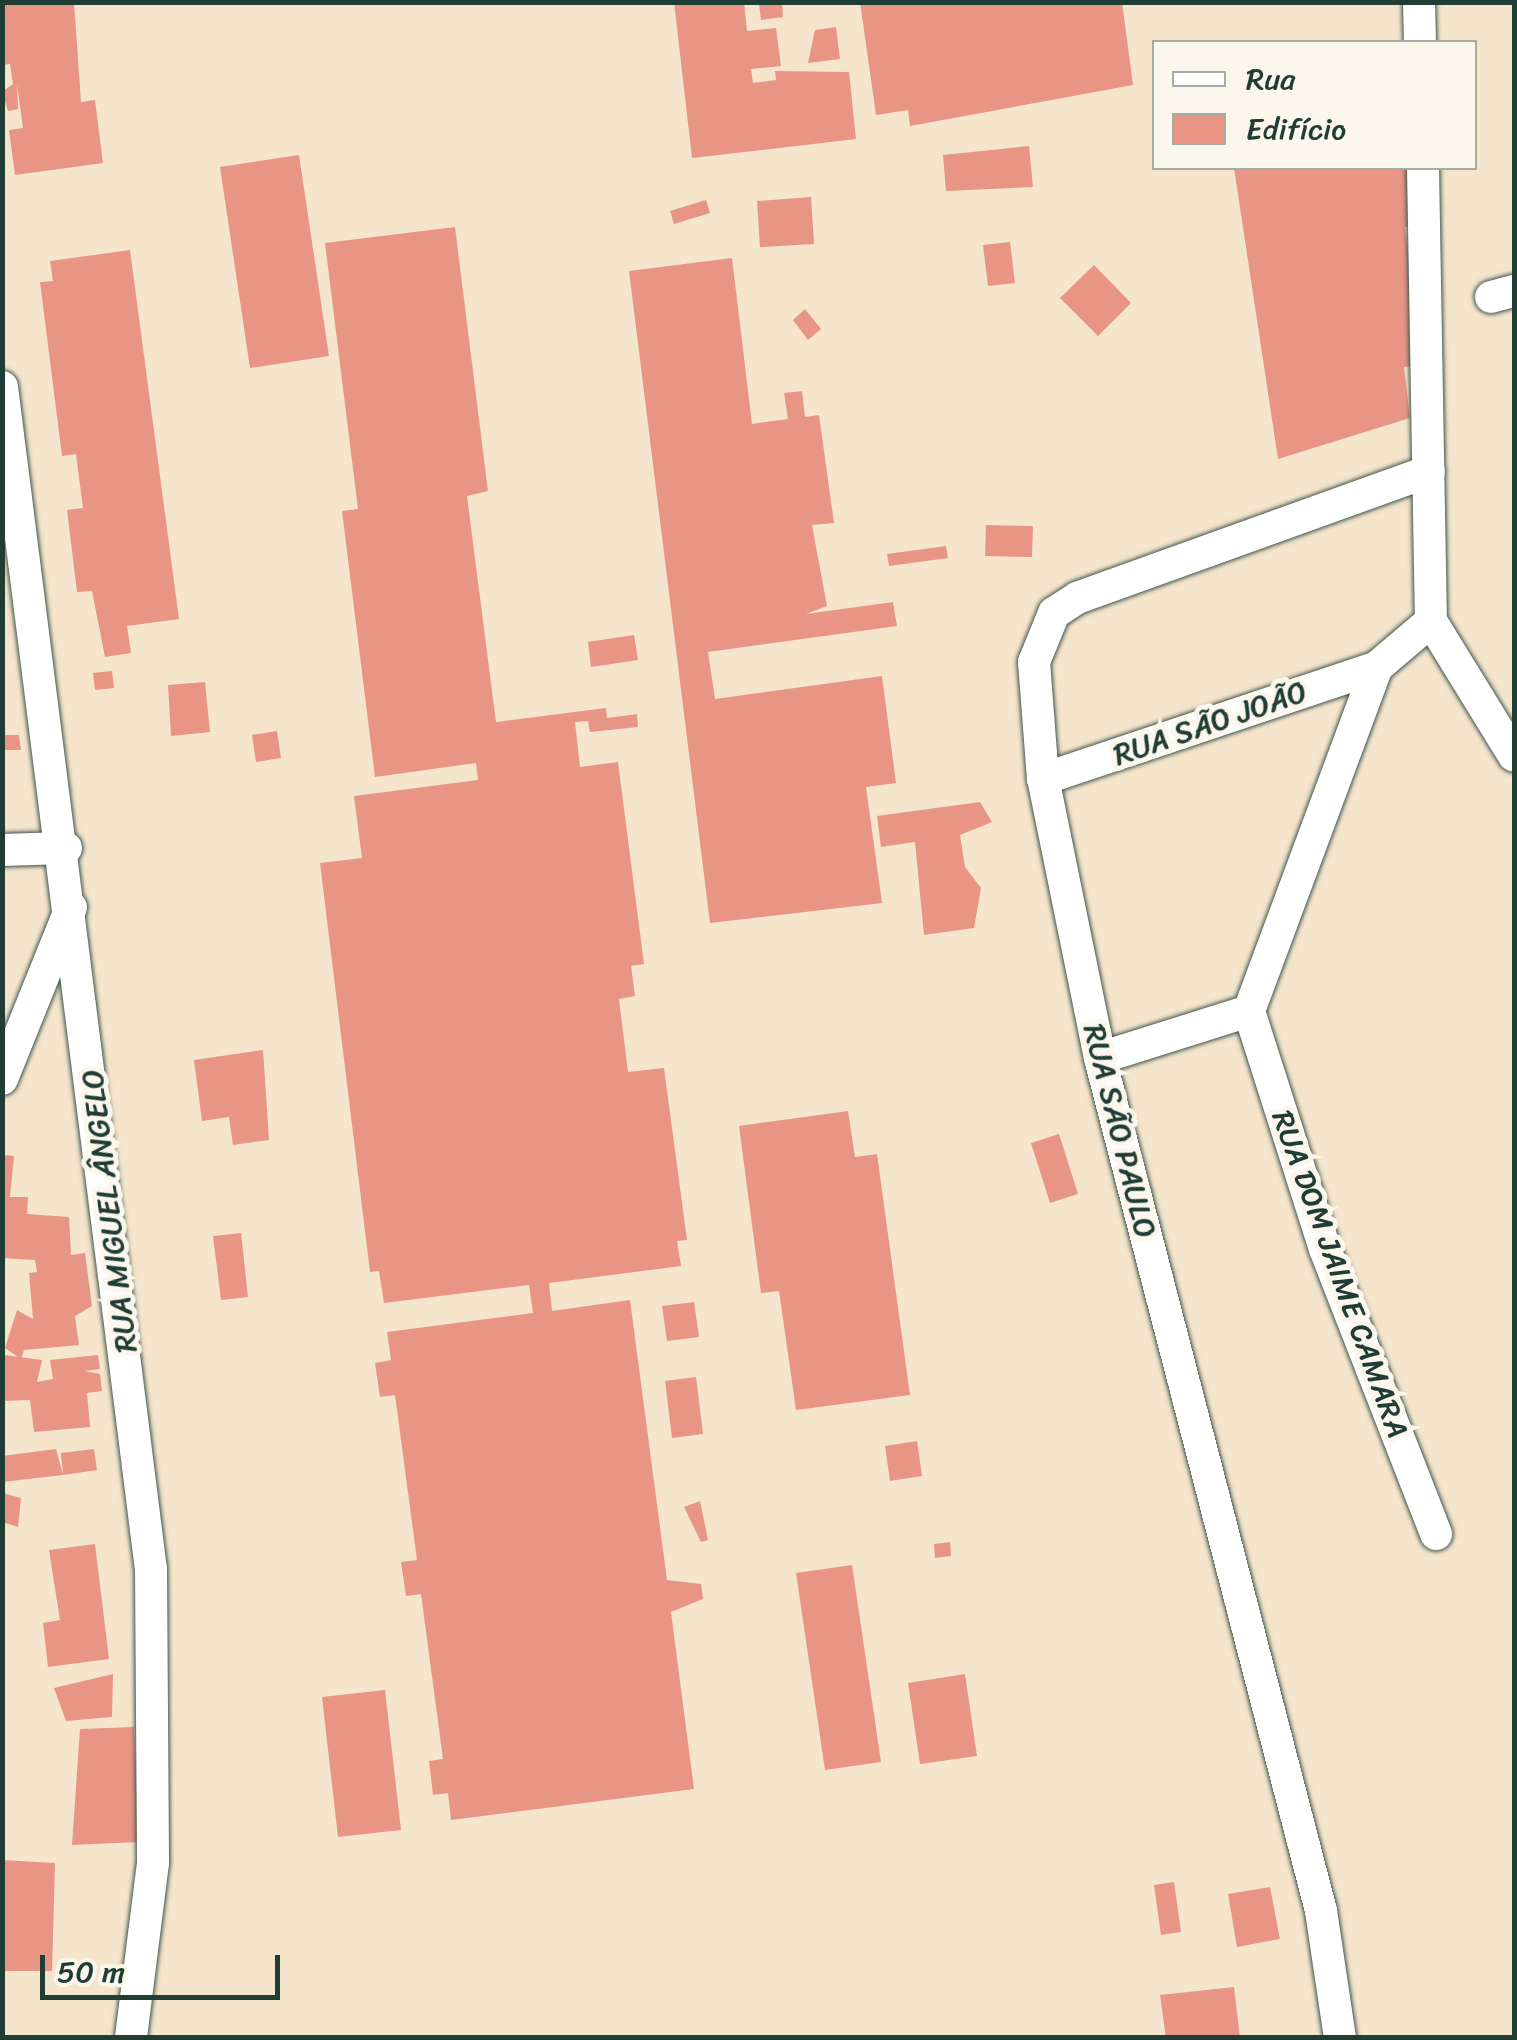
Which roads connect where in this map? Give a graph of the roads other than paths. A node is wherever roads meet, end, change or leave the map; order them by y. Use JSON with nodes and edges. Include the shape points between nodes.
{"nodes":[{"id":1,"x":1419,"y":2,"type":"edge"},
{"id":2,"x":1420,"y":40,"type":"edge"},
{"id":3,"x":1422,"y":170,"type":"edge"},
{"id":4,"x":2,"y":387,"type":"edge"},
{"id":5,"x":1429,"y":471,"type":"junction"},
{"id":6,"x":1431,"y":622,"type":"junction"},
{"id":7,"x":1377,"y":667,"type":"junction"},
{"id":8,"x":1514,"y":756,"type":"edge"},
{"id":9,"x":1043,"y":779,"type":"junction"},
{"id":10,"x":66,"y":848,"type":"junction"},
{"id":11,"x":2,"y":850,"type":"edge"},
{"id":12,"x":72,"y":903,"type":"junction"},
{"id":13,"x":1249,"y":1011,"type":"junction"},
{"id":14,"x":1100,"y":1058,"type":"junction"},
{"id":15,"x":2,"y":1079,"type":"edge"},
{"id":16,"x":1436,"y":1534,"type":"dead end"},
{"id":17,"x":131,"y":2038,"type":"edge"},
{"id":18,"x":1340,"y":2038,"type":"edge"}],
"edges":[{"from":1,"to":2,"type":"street"},
{"from":3,"to":5,"type":"street"},
{"from":4,"to":10,"type":"street","name":"RUA MIGUEL ÂNGELO"},
{"from":5,"to":6,"type":"street"},
{"from":5,"to":9,"type":"street","name":"RUA SÃO PAULO","via":[[1054,614],[1034,662]]},
{"from":6,"to":7,"type":"street"},
{"from":6,"to":8,"type":"street"},
{"from":7,"to":9,"type":"street","name":"RUA SÃO JOÃO"},
{"from":7,"to":13,"type":"street"},
{"from":9,"to":14,"type":"street","name":"RUA SÃO PAULO"},
{"from":10,"to":11,"type":"street"},
{"from":10,"to":12,"type":"street","name":"RUA MIGUEL ÂNGELO"},
{"from":12,"to":15,"type":"street"},
{"from":12,"to":17,"type":"street","name":"RUA MIGUEL ÂNGELO","via":[[158,1686],[153,1863]]},
{"from":13,"to":14,"type":"street"},
{"from":13,"to":16,"type":"street","name":"RUA DOM JAIME CAMARA","via":[[1325,1249]]},
{"from":14,"to":18,"type":"street","name":"RUA SÃO PAULO","via":[[1321,1910]]}]}
